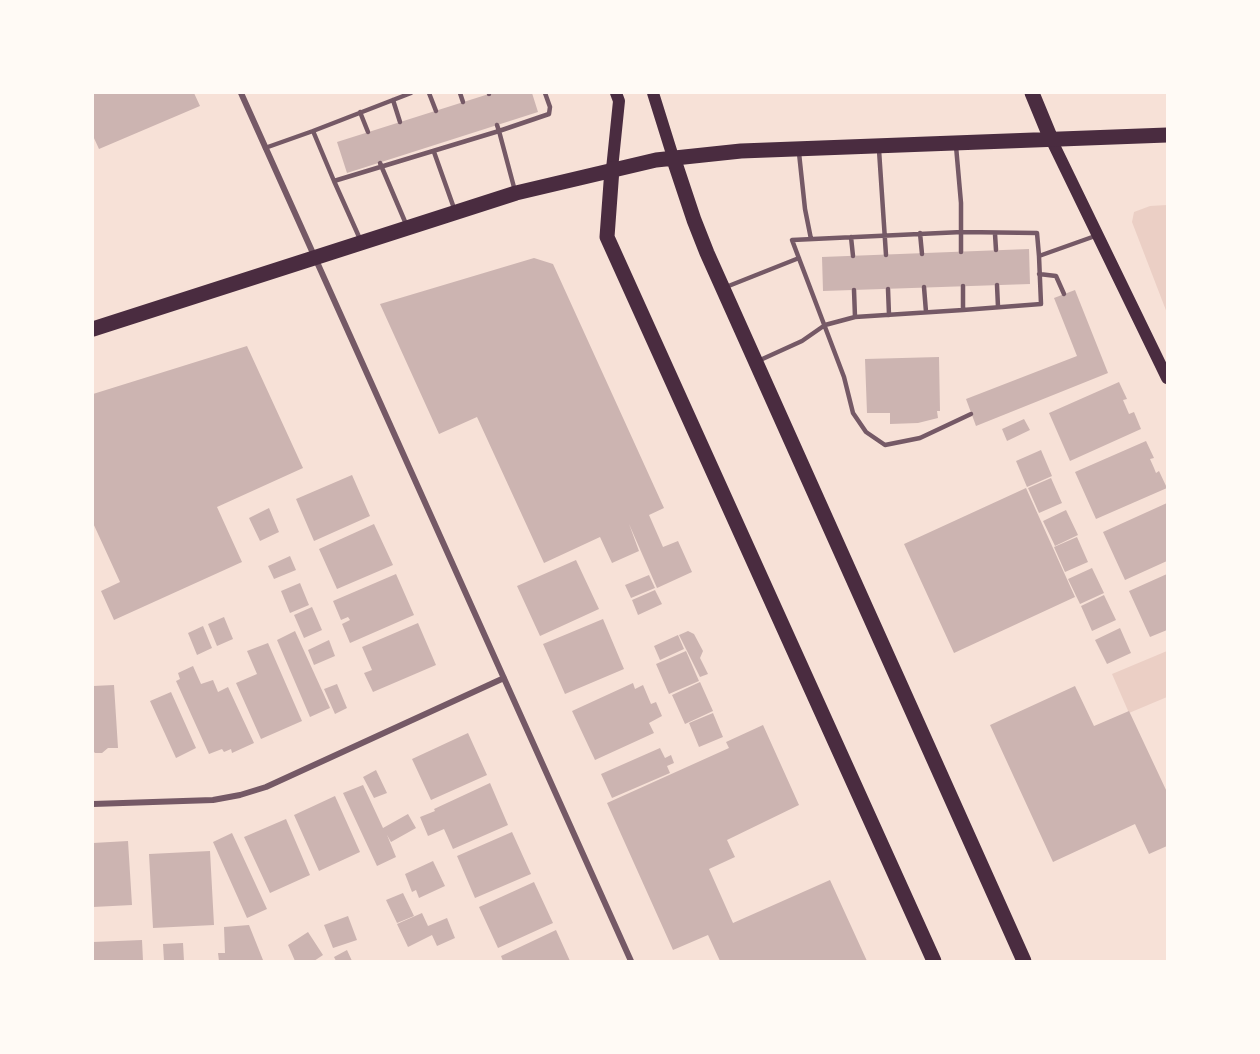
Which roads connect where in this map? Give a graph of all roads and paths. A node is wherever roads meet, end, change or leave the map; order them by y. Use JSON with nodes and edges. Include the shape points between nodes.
{"nodes":[{"id":1,"x":241,"y":93,"type":"edge"},
{"id":2,"x":411,"y":93,"type":"edge"},
{"id":3,"x":429,"y":93,"type":"edge"},
{"id":4,"x":460,"y":93,"type":"edge"},
{"id":5,"x":545,"y":93,"type":"edge"},
{"id":6,"x":616,"y":93,"type":"edge"},
{"id":7,"x":653,"y":93,"type":"edge"},
{"id":8,"x":1032,"y":93,"type":"edge"},
{"id":9,"x":393,"y":100,"type":"junction"},
{"id":10,"x":463,"y":102,"type":"dead end"},
{"id":11,"x":436,"y":111,"type":"dead end"},
{"id":12,"x":360,"y":112,"type":"junction"},
{"id":13,"x":400,"y":122,"type":"dead end"},
{"id":14,"x":498,"y":128,"type":"junction"},
{"id":15,"x":313,"y":131,"type":"junction"},
{"id":16,"x":368,"y":132,"type":"dead end"},
{"id":17,"x":473,"y":133,"type":"dead end"},
{"id":18,"x":1167,"y":135,"type":"edge"},
{"id":19,"x":476,"y":139,"type":"junction"},
{"id":20,"x":1051,"y":139,"type":"junction"},
{"id":21,"x":446,"y":141,"type":"dead end"},
{"id":22,"x":956,"y":143,"type":"junction"},
{"id":23,"x":879,"y":146,"type":"junction"},
{"id":24,"x":448,"y":147,"type":"junction"},
{"id":25,"x":265,"y":148,"type":"junction"},
{"id":26,"x":798,"y":149,"type":"junction"},
{"id":27,"x":434,"y":152,"type":"junction"},
{"id":28,"x":673,"y":157,"type":"junction"},
{"id":29,"x":381,"y":165,"type":"junction"},
{"id":30,"x":612,"y":169,"type":"junction"},
{"id":31,"x":334,"y":182,"type":"junction"},
{"id":32,"x":516,"y":194,"type":"junction"},
{"id":33,"x":456,"y":213,"type":"junction"},
{"id":34,"x":408,"y":229,"type":"junction"},
{"id":35,"x":962,"y":232,"type":"junction"},
{"id":36,"x":920,"y":233,"type":"junction"},
{"id":37,"x":995,"y":234,"type":"junction"},
{"id":38,"x":885,"y":235,"type":"junction"},
{"id":39,"x":1098,"y":235,"type":"junction"},
{"id":40,"x":851,"y":237,"type":"junction"},
{"id":41,"x":811,"y":239,"type":"junction"},
{"id":42,"x":363,"y":244,"type":"junction"},
{"id":43,"x":996,"y":250,"type":"dead end"},
{"id":44,"x":961,"y":252,"type":"dead end"},
{"id":45,"x":922,"y":254,"type":"dead end"},
{"id":46,"x":886,"y":255,"type":"dead end"},
{"id":47,"x":853,"y":256,"type":"dead end"},
{"id":48,"x":1038,"y":256,"type":"junction"},
{"id":49,"x":799,"y":258,"type":"junction"},
{"id":50,"x":314,"y":259,"type":"junction"},
{"id":51,"x":1040,"y":274,"type":"junction"},
{"id":52,"x":997,"y":285,"type":"dead end"},
{"id":53,"x":963,"y":286,"type":"dead end"},
{"id":54,"x":924,"y":287,"type":"dead end"},
{"id":55,"x":723,"y":288,"type":"junction"},
{"id":56,"x":888,"y":289,"type":"dead end"},
{"id":57,"x":854,"y":290,"type":"dead end"},
{"id":58,"x":1064,"y":294,"type":"dead end"},
{"id":59,"x":998,"y":307,"type":"junction"},
{"id":60,"x":963,"y":310,"type":"junction"},
{"id":61,"x":926,"y":312,"type":"junction"},
{"id":62,"x":889,"y":315,"type":"junction"},
{"id":63,"x":855,"y":317,"type":"junction"},
{"id":64,"x":825,"y":325,"type":"junction"},
{"id":65,"x":93,"y":328,"type":"edge"},
{"id":66,"x":755,"y":362,"type":"junction"},
{"id":67,"x":1167,"y":378,"type":"edge"},
{"id":68,"x":971,"y":414,"type":"dead end"},
{"id":69,"x":504,"y":678,"type":"junction"},
{"id":70,"x":93,"y":804,"type":"edge"},
{"id":71,"x":631,"y":961,"type":"edge"},
{"id":72,"x":934,"y":961,"type":"edge"},
{"id":73,"x":1024,"y":961,"type":"edge"}],
"edges":[{"from":1,"to":25,"type":"street"},
{"from":2,"to":9,"type":"lane"},
{"from":3,"to":11,"type":"lane"},
{"from":4,"to":10,"type":"lane"},
{"from":5,"to":14,"type":"lane","via":[[549,114]]},
{"from":6,"to":30,"type":"main road","via":[[619,101]]},
{"from":7,"to":28,"type":"main road"},
{"from":8,"to":20,"type":"main road"},
{"from":9,"to":12,"type":"lane"},
{"from":9,"to":13,"type":"lane"},
{"from":12,"to":15,"type":"lane"},
{"from":12,"to":16,"type":"lane"},
{"from":14,"to":19,"type":"lane"},
{"from":14,"to":32,"type":"lane"},
{"from":15,"to":25,"type":"lane"},
{"from":15,"to":31,"type":"lane"},
{"from":17,"to":19,"type":"lane"},
{"from":18,"to":20,"type":"main road"},
{"from":19,"to":24,"type":"lane"},
{"from":20,"to":22,"type":"main road"},
{"from":20,"to":39,"type":"main road"},
{"from":21,"to":24,"type":"lane"},
{"from":22,"to":23,"type":"main road"},
{"from":22,"to":35,"type":"lane"},
{"from":23,"to":26,"type":"main road"},
{"from":23,"to":38,"type":"lane"},
{"from":24,"to":27,"type":"lane"},
{"from":25,"to":50,"type":"street"},
{"from":26,"to":28,"type":"main road"},
{"from":26,"to":41,"type":"lane"},
{"from":27,"to":29,"type":"lane"},
{"from":27,"to":33,"type":"lane"},
{"from":28,"to":30,"type":"main road"},
{"from":28,"to":55,"type":"main road"},
{"from":29,"to":31,"type":"lane"},
{"from":29,"to":34,"type":"lane"},
{"from":30,"to":32,"type":"main road"},
{"from":30,"to":72,"type":"main road","via":[[607,237]]},
{"from":31,"to":42,"type":"lane"},
{"from":32,"to":33,"type":"main road"},
{"from":33,"to":34,"type":"main road"},
{"from":34,"to":42,"type":"main road"},
{"from":35,"to":36,"type":"lane"},
{"from":35,"to":37,"type":"lane"},
{"from":35,"to":44,"type":"lane"},
{"from":36,"to":38,"type":"lane"},
{"from":36,"to":45,"type":"lane"},
{"from":37,"to":43,"type":"lane"},
{"from":37,"to":48,"type":"lane","via":[[1037,233]]},
{"from":38,"to":40,"type":"lane"},
{"from":38,"to":46,"type":"lane"},
{"from":39,"to":48,"type":"lane"},
{"from":39,"to":67,"type":"main road"},
{"from":40,"to":41,"type":"lane"},
{"from":40,"to":47,"type":"lane"},
{"from":41,"to":49,"type":"lane","via":[[792,240]]},
{"from":42,"to":50,"type":"main road"},
{"from":48,"to":51,"type":"lane"},
{"from":49,"to":55,"type":"lane"},
{"from":49,"to":64,"type":"lane"},
{"from":50,"to":65,"type":"main road"},
{"from":50,"to":69,"type":"street"},
{"from":51,"to":58,"type":"lane","via":[[1056,276]]},
{"from":51,"to":59,"type":"lane","via":[[1041,304]]},
{"from":52,"to":59,"type":"lane"},
{"from":53,"to":60,"type":"lane"},
{"from":54,"to":61,"type":"lane"},
{"from":55,"to":66,"type":"main road"},
{"from":56,"to":62,"type":"lane"},
{"from":57,"to":63,"type":"lane"},
{"from":59,"to":60,"type":"lane"},
{"from":60,"to":61,"type":"lane"},
{"from":61,"to":62,"type":"lane"},
{"from":62,"to":63,"type":"lane"},
{"from":63,"to":64,"type":"lane"},
{"from":64,"to":66,"type":"lane","via":[[802,341]]},
{"from":64,"to":68,"type":"lane","via":[[853,413],[866,432],[885,445],[920,438]]},
{"from":66,"to":73,"type":"main road"},
{"from":69,"to":70,"type":"street","via":[[257,790],[213,800]]},
{"from":69,"to":71,"type":"street"}]}
